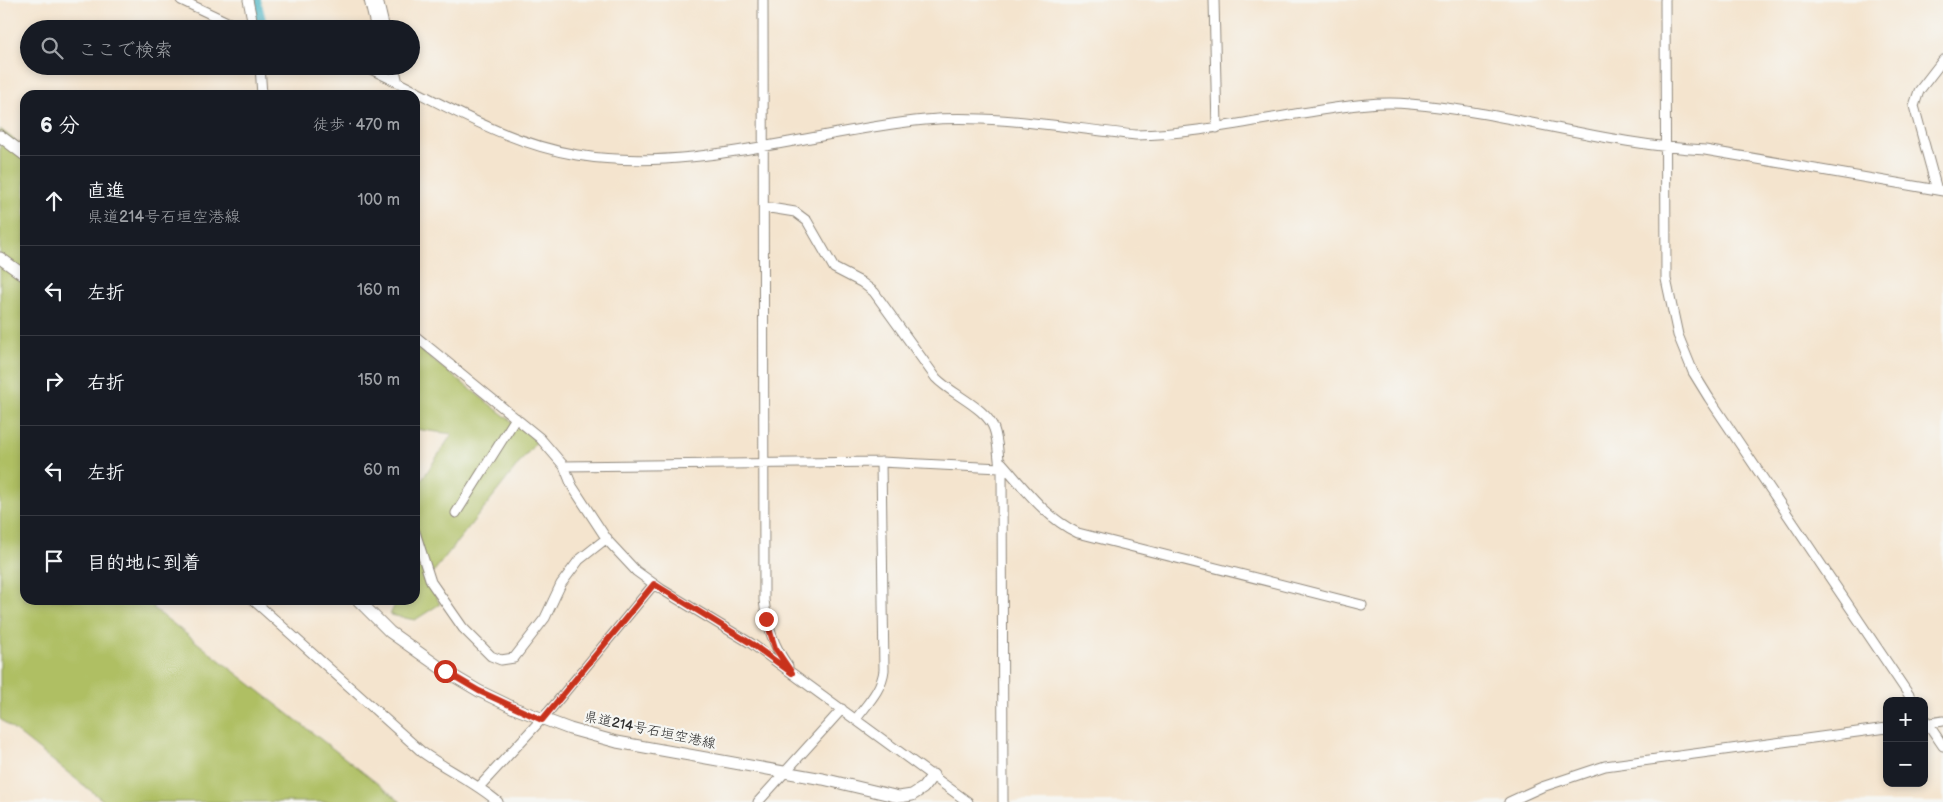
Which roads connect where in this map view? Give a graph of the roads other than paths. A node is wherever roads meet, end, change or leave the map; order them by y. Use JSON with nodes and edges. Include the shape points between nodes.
{"nodes":[{"id":1,"x":181,"y":0,"type":"edge"},
{"id":2,"x":248,"y":0,"type":"edge"},
{"id":3,"x":369,"y":0,"type":"edge"},
{"id":4,"x":378,"y":0,"type":"edge"},
{"id":5,"x":763,"y":0,"type":"edge"},
{"id":6,"x":1214,"y":0,"type":"edge"},
{"id":7,"x":1665,"y":0,"type":"edge"},
{"id":8,"x":223,"y":20,"type":"edge"},
{"id":9,"x":252,"y":20,"type":"edge"},
{"id":10,"x":374,"y":20,"type":"edge"},
{"id":11,"x":383,"y":20,"type":"edge"},
{"id":12,"x":1943,"y":60,"type":"edge"},
{"id":13,"x":261,"y":75,"type":"edge"},
{"id":14,"x":382,"y":75,"type":"edge"},
{"id":15,"x":387,"y":75,"type":"edge"},
{"id":16,"x":396,"y":75,"type":"edge"},
{"id":17,"x":388,"y":78,"type":"junction"},
{"id":18,"x":398,"y":83,"type":"junction"},
{"id":19,"x":262,"y":90,"type":"edge"},
{"id":20,"x":412,"y":90,"type":"edge"},
{"id":21,"x":420,"y":94,"type":"edge"},
{"id":22,"x":1217,"y":128,"type":"junction"},
{"id":23,"x":0,"y":136,"type":"edge"},
{"id":24,"x":764,"y":146,"type":"junction"},
{"id":25,"x":1666,"y":148,"type":"junction"},
{"id":26,"x":20,"y":151,"type":"edge"},
{"id":27,"x":1940,"y":190,"type":"edge"},
{"id":28,"x":764,"y":207,"type":"junction"},
{"id":29,"x":0,"y":258,"type":"edge"},
{"id":30,"x":20,"y":272,"type":"edge"},
{"id":31,"x":420,"y":340,"type":"edge"},
{"id":32,"x":516,"y":418,"type":"junction"},
{"id":33,"x":881,"y":462,"type":"junction"},
{"id":34,"x":763,"y":463,"type":"junction"},
{"id":35,"x":1001,"y":465,"type":"junction"},
{"id":36,"x":564,"y":466,"type":"junction"},
{"id":37,"x":456,"y":513,"type":"dead end"},
{"id":38,"x":607,"y":538,"type":"junction"},
{"id":39,"x":420,"y":548,"type":"edge"},
{"id":40,"x":654,"y":584,"type":"junction"},
{"id":41,"x":259,"y":605,"type":"edge"},
{"id":42,"x":363,"y":605,"type":"edge"},
{"id":43,"x":1362,"y":605,"type":"dead end"},
{"id":44,"x":792,"y":673,"type":"junction"},
{"id":45,"x":1910,"y":697,"type":"edge"},
{"id":46,"x":842,"y":709,"type":"junction"},
{"id":47,"x":856,"y":719,"type":"junction"},
{"id":48,"x":542,"y":720,"type":"junction"},
{"id":49,"x":1928,"y":721,"type":"edge"},
{"id":50,"x":1943,"y":721,"type":"edge"},
{"id":51,"x":1928,"y":724,"type":"edge"},
{"id":52,"x":1883,"y":729,"type":"edge"},
{"id":53,"x":1943,"y":746,"type":"edge"},
{"id":54,"x":785,"y":772,"type":"junction"},
{"id":55,"x":932,"y":775,"type":"junction"},
{"id":56,"x":480,"y":786,"type":"junction"},
{"id":57,"x":498,"y":802,"type":"edge"},
{"id":58,"x":758,"y":802,"type":"edge"},
{"id":59,"x":968,"y":802,"type":"edge"},
{"id":60,"x":1003,"y":802,"type":"edge"},
{"id":61,"x":1509,"y":802,"type":"edge"}],
"edges":[{"from":1,"to":8,"type":"street"},
{"from":2,"to":9,"type":"street"},
{"from":3,"to":10,"type":"street"},
{"from":4,"to":11,"type":"street"},
{"from":5,"to":24,"type":"street"},
{"from":6,"to":22,"type":"street"},
{"from":7,"to":25,"type":"street"},
{"from":12,"to":27,"type":"street","via":[[1919,92],[1914,106]]},
{"from":13,"to":19,"type":"street"},
{"from":14,"to":17,"type":"street"},
{"from":15,"to":17,"type":"street"},
{"from":16,"to":18,"type":"street"},
{"from":17,"to":18,"type":"street"},
{"from":18,"to":20,"type":"street"},
{"from":21,"to":24,"type":"street","via":[[495,130],[542,148],[576,155],[608,159],[669,159]]},
{"from":22,"to":24,"type":"street","via":[[1136,135],[986,120],[926,120]]},
{"from":22,"to":25,"type":"street","via":[[1353,105],[1409,104],[1545,124]]},
{"from":23,"to":26,"type":"main road"},
{"from":24,"to":28,"type":"street"},
{"from":25,"to":27,"type":"street","via":[[1705,150]]},
{"from":25,"to":45,"type":"street","via":[[1666,278],[1678,335],[1693,372]]},
{"from":28,"to":34,"type":"street"},
{"from":28,"to":35,"type":"street","via":[[795,212],[807,221],[834,268],[874,292],[936,378],[986,416],[994,428]]},
{"from":29,"to":30,"type":"main road"},
{"from":31,"to":32,"type":"street"},
{"from":32,"to":36,"type":"street","via":[[540,438]]},
{"from":32,"to":37,"type":"street"},
{"from":33,"to":34,"type":"street"},
{"from":33,"to":35,"type":"street"},
{"from":33,"to":47,"type":"street","via":[[884,670],[878,690]]},
{"from":34,"to":36,"type":"street"},
{"from":34,"to":44,"type":"street","via":[[766,619],[775,648]]},
{"from":35,"to":43,"type":"street","via":[[1048,514],[1078,533]]},
{"from":35,"to":60,"type":"street"},
{"from":36,"to":38,"type":"street","via":[[572,486]]},
{"from":38,"to":39,"type":"street","via":[[579,560],[561,584],[545,618],[514,658],[501,660],[491,656],[464,628],[431,582]]},
{"from":38,"to":40,"type":"street","via":[[636,571]]},
{"from":40,"to":44,"type":"street","via":[[752,644]]},
{"from":40,"to":48,"type":"street"},
{"from":41,"to":56,"type":"street","via":[[422,752]]},
{"from":42,"to":48,"type":"main road","name":"県道214号石垣空港線","via":[[390,632],[445,671],[479,691]]},
{"from":44,"to":46,"type":"street"},
{"from":46,"to":47,"type":"street"},
{"from":46,"to":54,"type":"street"},
{"from":47,"to":55,"type":"street"},
{"from":48,"to":54,"type":"main road","name":"県道214号石垣空港線","via":[[617,742]]},
{"from":48,"to":56,"type":"street"},
{"from":49,"to":50,"type":"street"},
{"from":51,"to":53,"type":"street"},
{"from":52,"to":61,"type":"street","via":[[1605,766]]},
{"from":54,"to":55,"type":"main road","name":"県道214号石垣空港線","via":[[899,797],[912,795],[923,788]]},
{"from":54,"to":58,"type":"street"},
{"from":55,"to":59,"type":"street"},
{"from":56,"to":57,"type":"street"}]}
